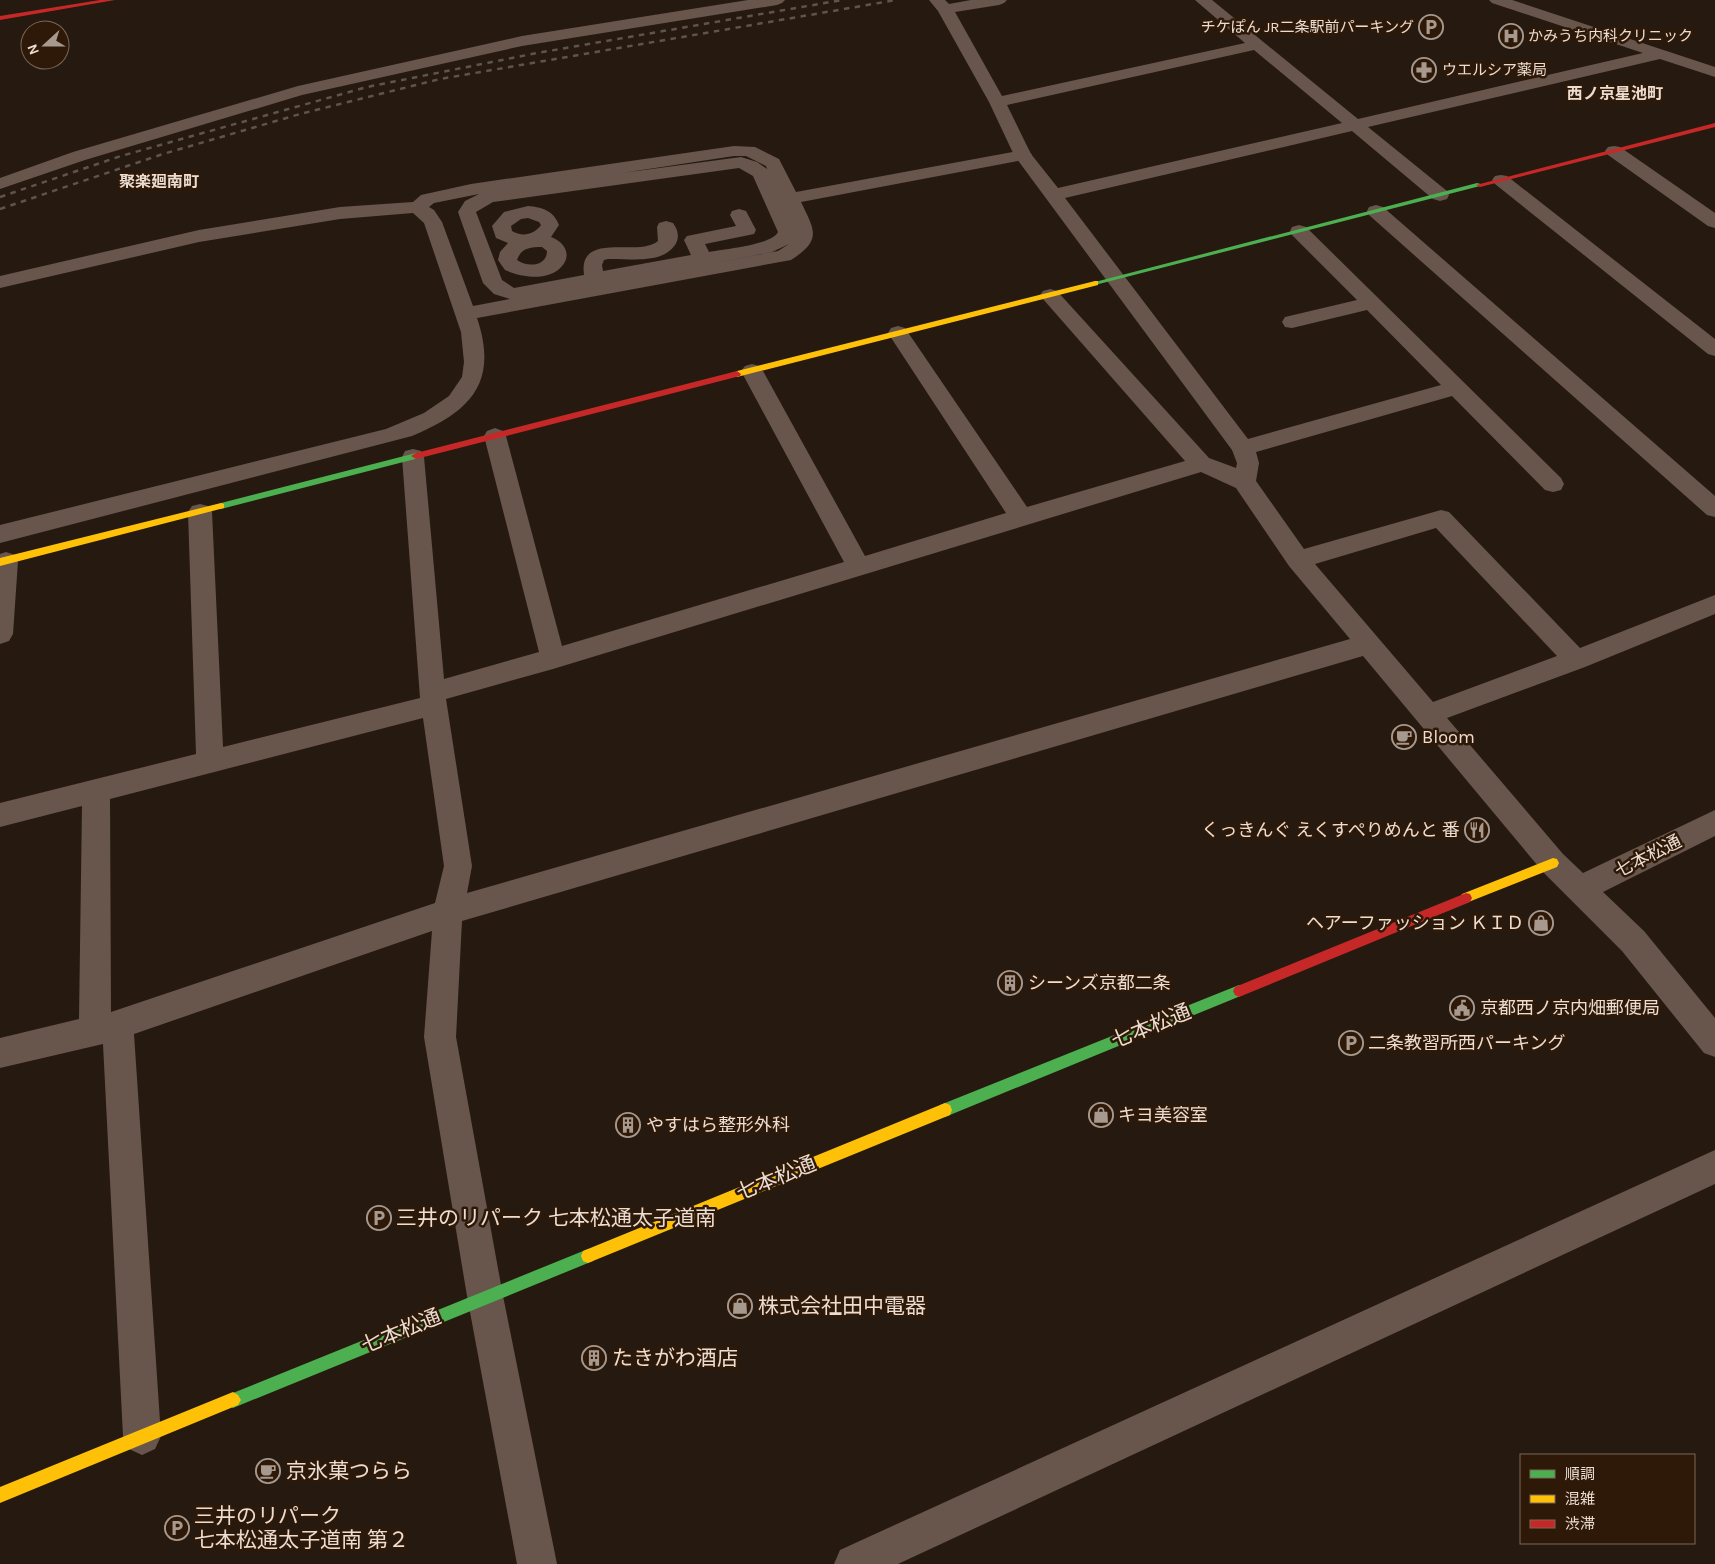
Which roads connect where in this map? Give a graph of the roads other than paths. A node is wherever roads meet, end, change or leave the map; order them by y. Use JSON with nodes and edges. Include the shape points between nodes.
{"nodes":[{"id":1,"x":112,"y":0,"type":"edge"},
{"id":2,"x":777,"y":0,"type":"edge"},
{"id":3,"x":999,"y":0,"type":"edge"},
{"id":4,"x":1203,"y":0,"type":"edge"},
{"id":5,"x":1497,"y":0,"type":"edge"},
{"id":6,"x":941,"y":5,"type":"edge"},
{"id":7,"x":0,"y":18,"type":"edge"},
{"id":8,"x":1256,"y":45,"type":"junction"},
{"id":9,"x":1661,"y":54,"type":"junction"},
{"id":10,"x":1715,"y":72,"type":"edge"},
{"id":11,"x":997,"y":102,"type":"junction"},
{"id":12,"x":1715,"y":125,"type":"edge"},
{"id":13,"x":1356,"y":126,"type":"junction"},
{"id":14,"x":1614,"y":151,"type":"junction"},
{"id":15,"x":1023,"y":155,"type":"junction"},
{"id":16,"x":1501,"y":180,"type":"junction"},
{"id":17,"x":0,"y":184,"type":"edge"},
{"id":18,"x":520,"y":193,"type":"junction"},
{"id":19,"x":1053,"y":195,"type":"junction"},
{"id":20,"x":1440,"y":195,"type":"junction"},
{"id":21,"x":782,"y":200,"type":"junction"},
{"id":22,"x":417,"y":208,"type":"junction"},
{"id":23,"x":1707,"y":209,"type":"edge"},
{"id":24,"x":524,"y":212,"type":"junction"},
{"id":25,"x":1376,"y":212,"type":"junction"},
{"id":26,"x":739,"y":215,"type":"dead end"},
{"id":27,"x":1715,"y":222,"type":"edge"},
{"id":28,"x":666,"y":227,"type":"dead end"},
{"id":29,"x":1299,"y":231,"type":"junction"},
{"id":30,"x":530,"y":241,"type":"junction"},
{"id":31,"x":703,"y":259,"type":"junction"},
{"id":32,"x":1115,"y":278,"type":"junction"},
{"id":33,"x":540,"y":279,"type":"junction"},
{"id":34,"x":594,"y":279,"type":"junction"},
{"id":35,"x":0,"y":282,"type":"edge"},
{"id":36,"x":1050,"y":295,"type":"junction"},
{"id":37,"x":1371,"y":302,"type":"junction"},
{"id":38,"x":465,"y":314,"type":"junction"},
{"id":39,"x":1292,"y":322,"type":"dead end"},
{"id":40,"x":898,"y":334,"type":"junction"},
{"id":41,"x":1715,"y":350,"type":"edge"},
{"id":42,"x":752,"y":371,"type":"junction"},
{"id":43,"x":1457,"y":388,"type":"junction"},
{"id":44,"x":495,"y":436,"type":"junction"},
{"id":45,"x":1243,"y":448,"type":"junction"},
{"id":46,"x":413,"y":457,"type":"junction"},
{"id":47,"x":1200,"y":464,"type":"junction"},
{"id":48,"x":1244,"y":482,"type":"junction"},
{"id":49,"x":1553,"y":484,"type":"dead end"},
{"id":50,"x":1715,"y":509,"type":"edge"},
{"id":51,"x":200,"y":512,"type":"junction"},
{"id":52,"x":1021,"y":517,"type":"junction"},
{"id":53,"x":0,"y":534,"type":"edge"},
{"id":54,"x":1298,"y":560,"type":"junction"},
{"id":55,"x":3,"y":562,"type":"edge"},
{"id":56,"x":859,"y":567,"type":"junction"},
{"id":57,"x":1715,"y":604,"type":"edge"},
{"id":58,"x":0,"y":634,"type":"edge"},
{"id":59,"x":1369,"y":644,"type":"junction"},
{"id":60,"x":552,"y":659,"type":"junction"},
{"id":61,"x":1576,"y":660,"type":"junction"},
{"id":62,"x":432,"y":699,"type":"junction"},
{"id":63,"x":1429,"y":714,"type":"junction"},
{"id":64,"x":210,"y":761,"type":"junction"},
{"id":65,"x":96,"y":791,"type":"junction"},
{"id":66,"x":0,"y":815,"type":"edge"},
{"id":67,"x":1715,"y":822,"type":"edge"},
{"id":68,"x":1553,"y":864,"type":"junction"},
{"id":69,"x":1581,"y":889,"type":"junction"},
{"id":70,"x":448,"y":912,"type":"junction"},
{"id":71,"x":107,"y":1028,"type":"junction"},
{"id":72,"x":1715,"y":1042,"type":"edge"},
{"id":73,"x":0,"y":1053,"type":"edge"},
{"id":74,"x":1715,"y":1167,"type":"edge"},
{"id":75,"x":485,"y":1296,"type":"junction"},
{"id":76,"x":142,"y":1436,"type":"junction"},
{"id":77,"x":0,"y":1495,"type":"edge"},
{"id":78,"x":537,"y":1564,"type":"edge"},
{"id":79,"x":854,"y":1564,"type":"edge"}],
"edges":[{"from":1,"to":7,"type":"street"},
{"from":2,"to":17,"type":"street","via":[[522,41],[298,91],[88,153]]},
{"from":3,"to":6,"type":"street"},
{"from":4,"to":8,"type":"street"},
{"from":5,"to":9,"type":"street"},
{"from":6,"to":11,"type":"street"},
{"from":8,"to":11,"type":"street"},
{"from":8,"to":13,"type":"street"},
{"from":9,"to":10,"type":"street"},
{"from":9,"to":13,"type":"street"},
{"from":11,"to":15,"type":"street"},
{"from":12,"to":14,"type":"street"},
{"from":13,"to":19,"type":"street"},
{"from":13,"to":20,"type":"street"},
{"from":14,"to":16,"type":"street"},
{"from":14,"to":23,"type":"street"},
{"from":15,"to":19,"type":"street"},
{"from":15,"to":21,"type":"street"},
{"from":16,"to":20,"type":"street"},
{"from":16,"to":41,"type":"street"},
{"from":18,"to":21,"type":"street","via":[[741,162],[761,173]]},
{"from":18,"to":24,"type":"street"},
{"from":18,"to":33,"type":"street","via":[[488,198],[472,205],[467,212],[493,283],[513,294]]},
{"from":19,"to":32,"type":"street"},
{"from":20,"to":25,"type":"street"},
{"from":21,"to":22,"type":"street","via":[[773,163],[750,151],[734,151],[471,190],[428,199]]},
{"from":21,"to":31,"type":"street","via":[[784,239],[772,246]]},
{"from":21,"to":38,"type":"street","via":[[804,228],[803,240],[784,256]]},
{"from":22,"to":35,"type":"street","via":[[386,208],[223,232]]},
{"from":22,"to":38,"type":"street","via":[[434,222]]},
{"from":23,"to":27,"type":"street"},
{"from":24,"to":30,"type":"street","via":[[540,214],[550,225],[544,234]]},
{"from":24,"to":30,"type":"street","via":[[504,221],[500,230],[507,238]]},
{"from":25,"to":29,"type":"street"},
{"from":25,"to":50,"type":"street"},
{"from":26,"to":31,"type":"street","via":[[747,230],[694,240]]},
{"from":28,"to":34,"type":"street","via":[[668,242],[662,251],[639,255],[614,251],[600,254],[593,260],[591,268]]},
{"from":29,"to":32,"type":"street"},
{"from":29,"to":37,"type":"street"},
{"from":30,"to":33,"type":"street","via":[[547,242],[558,254]]},
{"from":30,"to":33,"type":"street","via":[[511,251],[507,260],[514,268]]},
{"from":31,"to":34,"type":"street"},
{"from":32,"to":36,"type":"street"},
{"from":32,"to":45,"type":"street"},
{"from":33,"to":34,"type":"street"},
{"from":36,"to":40,"type":"street"},
{"from":36,"to":47,"type":"street"},
{"from":37,"to":39,"type":"street"},
{"from":37,"to":43,"type":"street"},
{"from":38,"to":53,"type":"street","via":[[473,337],[475,363],[472,378],[451,405],[419,426]]},
{"from":40,"to":42,"type":"street"},
{"from":40,"to":52,"type":"street"},
{"from":42,"to":44,"type":"street"},
{"from":42,"to":56,"type":"street"},
{"from":43,"to":45,"type":"street"},
{"from":43,"to":49,"type":"street"},
{"from":44,"to":46,"type":"street"},
{"from":44,"to":60,"type":"street"},
{"from":45,"to":48,"type":"street","via":[[1248,463]]},
{"from":46,"to":51,"type":"street"},
{"from":46,"to":62,"type":"street"},
{"from":47,"to":48,"type":"street"},
{"from":47,"to":52,"type":"street"},
{"from":48,"to":54,"type":"street"},
{"from":51,"to":55,"type":"street"},
{"from":51,"to":64,"type":"street"},
{"from":52,"to":56,"type":"street"},
{"from":54,"to":59,"type":"street"},
{"from":54,"to":61,"type":"street","via":[[1442,518]]},
{"from":55,"to":58,"type":"street"},
{"from":56,"to":60,"type":"street"},
{"from":57,"to":61,"type":"street"},
{"from":59,"to":63,"type":"street"},
{"from":59,"to":70,"type":"street"},
{"from":60,"to":62,"type":"street"},
{"from":61,"to":63,"type":"street"},
{"from":62,"to":64,"type":"street"},
{"from":62,"to":70,"type":"street","via":[[458,866]]},
{"from":63,"to":68,"type":"street"},
{"from":64,"to":65,"type":"street"},
{"from":65,"to":66,"type":"street"},
{"from":65,"to":71,"type":"street"},
{"from":67,"to":69,"type":"street","name":"七本松通"},
{"from":68,"to":69,"type":"street"},
{"from":68,"to":75,"type":"street","name":"七本松通"},
{"from":69,"to":72,"type":"street","via":[[1633,941]]},
{"from":70,"to":71,"type":"street"},
{"from":70,"to":75,"type":"street","via":[[440,1038]]},
{"from":71,"to":73,"type":"street"},
{"from":71,"to":76,"type":"street"},
{"from":74,"to":79,"type":"street"},
{"from":75,"to":76,"type":"street","name":"七本松通"},
{"from":75,"to":78,"type":"street"},
{"from":76,"to":77,"type":"street","name":"七本松通"}]}
